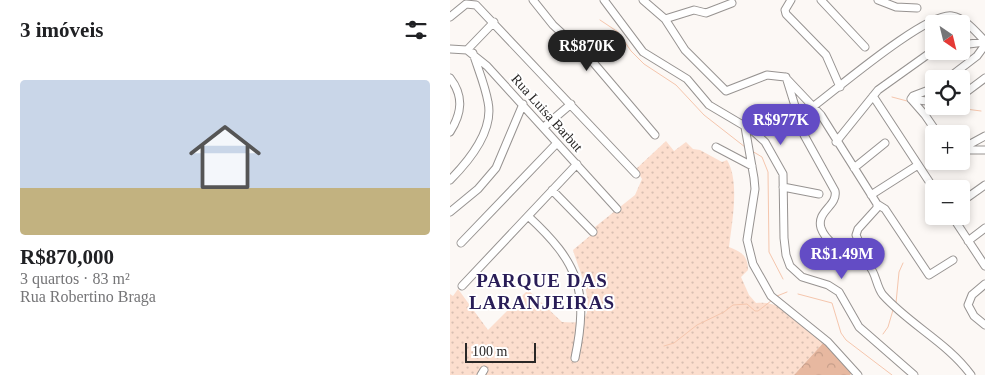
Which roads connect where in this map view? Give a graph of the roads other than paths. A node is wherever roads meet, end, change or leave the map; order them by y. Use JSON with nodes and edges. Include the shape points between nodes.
{"nodes":[{"id":1,"x":533,"y":0,"type":"edge"},
{"id":2,"x":604,"y":0,"type":"edge"},
{"id":3,"x":643,"y":0,"type":"edge"},
{"id":4,"x":791,"y":0,"type":"edge"},
{"id":5,"x":821,"y":0,"type":"edge"},
{"id":6,"x":878,"y":0,"type":"edge"},
{"id":7,"x":732,"y":3,"type":"dead end"},
{"id":8,"x":917,"y":8,"type":"dead end"},
{"id":9,"x":450,"y":17,"type":"edge"},
{"id":10,"x":666,"y":19,"type":"junction"},
{"id":11,"x":494,"y":22,"type":"junction"},
{"id":12,"x":985,"y":43,"type":"edge"},
{"id":13,"x":970,"y":44,"type":"edge"},
{"id":14,"x":865,"y":47,"type":"dead end"},
{"id":15,"x":450,"y":48,"type":"edge"},
{"id":16,"x":470,"y":52,"type":"junction"},
{"id":17,"x":925,"y":56,"type":"edge"},
{"id":18,"x":959,"y":70,"type":"edge"},
{"id":19,"x":786,"y":77,"type":"junction"},
{"id":20,"x":450,"y":78,"type":"edge"},
{"id":21,"x":985,"y":78,"type":"edge"},
{"id":22,"x":840,"y":87,"type":"junction"},
{"id":23,"x":970,"y":89,"type":"edge"},
{"id":24,"x":925,"y":91,"type":"edge"},
{"id":25,"x":873,"y":96,"type":"junction"},
{"id":26,"x":911,"y":99,"type":"junction"},
{"id":27,"x":925,"y":101,"type":"edge"},
{"id":28,"x":523,"y":104,"type":"junction"},
{"id":29,"x":571,"y":104,"type":"junction"},
{"id":30,"x":814,"y":106,"type":"junction"},
{"id":31,"x":932,"y":125,"type":"edge"},
{"id":32,"x":544,"y":127,"type":"junction"},
{"id":33,"x":745,"y":127,"type":"junction"},
{"id":34,"x":450,"y":132,"type":"edge"},
{"id":35,"x":655,"y":134,"type":"dead end"},
{"id":36,"x":985,"y":136,"type":"edge"},
{"id":37,"x":558,"y":142,"type":"junction"},
{"id":38,"x":836,"y":142,"type":"junction"},
{"id":39,"x":885,"y":143,"type":"dead end"},
{"id":40,"x":970,"y":145,"type":"edge"},
{"id":41,"x":716,"y":147,"type":"dead end"},
{"id":42,"x":970,"y":150,"type":"edge"},
{"id":43,"x":985,"y":150,"type":"edge"},
{"id":44,"x":577,"y":164,"type":"junction"},
{"id":45,"x":752,"y":166,"type":"junction"},
{"id":46,"x":918,"y":166,"type":"junction"},
{"id":47,"x":854,"y":168,"type":"junction"},
{"id":48,"x":636,"y":174,"type":"dead end"},
{"id":49,"x":450,"y":180,"type":"edge"},
{"id":50,"x":928,"y":180,"type":"edge"},
{"id":51,"x":985,"y":185,"type":"edge"},
{"id":52,"x":783,"y":187,"type":"junction"},
{"id":53,"x":552,"y":190,"type":"junction"},
{"id":54,"x":819,"y":194,"type":"dead end"},
{"id":55,"x":871,"y":195,"type":"junction"},
{"id":56,"x":970,"y":196,"type":"edge"},
{"id":57,"x":876,"y":208,"type":"junction"},
{"id":58,"x":617,"y":209,"type":"dead end"},
{"id":59,"x":450,"y":212,"type":"edge"},
{"id":60,"x":528,"y":216,"type":"junction"},
{"id":61,"x":958,"y":225,"type":"edge"},
{"id":62,"x":985,"y":228,"type":"edge"},
{"id":63,"x":593,"y":232,"type":"dead end"},
{"id":64,"x":968,"y":241,"type":"junction"},
{"id":65,"x":461,"y":243,"type":"dead end"},
{"id":66,"x":953,"y":260,"type":"dead end"},
{"id":67,"x":870,"y":266,"type":"junction"},
{"id":68,"x":985,"y":266,"type":"edge"},
{"id":69,"x":985,"y":284,"type":"edge"},
{"id":70,"x":462,"y":286,"type":"dead end"},
{"id":71,"x":985,"y":326,"type":"edge"},
{"id":72,"x":575,"y":358,"type":"dead end"},
{"id":73,"x":965,"y":365,"type":"junction"},
{"id":74,"x":858,"y":375,"type":"edge"},
{"id":75,"x":914,"y":375,"type":"edge"},
{"id":76,"x":970,"y":375,"type":"edge"},
{"id":77,"x":978,"y":375,"type":"edge"}],
"edges":[{"from":1,"to":35,"type":"street","via":[[553,26],[592,61]]},
{"from":2,"to":33,"type":"street","via":[[643,52],[687,79],[709,105]]},
{"from":3,"to":10,"type":"street"},
{"from":4,"to":22,"type":"street","via":[[786,14],[826,55]]},
{"from":5,"to":14,"type":"street"},
{"from":6,"to":8,"type":"street","via":[[896,7]]},
{"from":7,"to":10,"type":"street","via":[[706,13],[694,10]]},
{"from":9,"to":11,"type":"street","via":[[461,6],[470,3]]},
{"from":10,"to":19,"type":"street","via":[[684,50],[726,91],[767,75]]},
{"from":11,"to":16,"type":"street"},
{"from":11,"to":29,"type":"street"},
{"from":12,"to":13,"type":"street"},
{"from":12,"to":18,"type":"street","via":[[977,56]]},
{"from":12,"to":22,"type":"street","via":[[964,21],[943,15],[904,38]]},
{"from":15,"to":16,"type":"street"},
{"from":16,"to":28,"type":"street","name":"Rua Luisa Barbut"},
{"from":16,"to":49,"type":"street","via":[[488,102],[489,117],[471,156]]},
{"from":17,"to":25,"type":"street"},
{"from":19,"to":30,"type":"street"},
{"from":19,"to":67,"type":"street","via":[[804,135],[835,191],[834,200],[820,219],[823,231],[831,242]]},
{"from":20,"to":34,"type":"street","via":[[461,101]]},
{"from":21,"to":23,"type":"street"},
{"from":22,"to":30,"type":"street"},
{"from":24,"to":26,"type":"street"},
{"from":25,"to":38,"type":"street"},
{"from":25,"to":46,"type":"street"},
{"from":26,"to":27,"type":"street"},
{"from":26,"to":31,"type":"street"},
{"from":28,"to":32,"type":"street","name":"Rua Luisa Barbut"},
{"from":28,"to":59,"type":"street","via":[[496,168],[478,189]]},
{"from":29,"to":32,"type":"street"},
{"from":29,"to":48,"type":"street"},
{"from":30,"to":38,"type":"street"},
{"from":32,"to":37,"type":"street","name":"Rua Luisa Barbut"},
{"from":33,"to":45,"type":"street"},
{"from":33,"to":52,"type":"street","via":[[758,134],[775,157],[781,168]]},
{"from":36,"to":40,"type":"street"},
{"from":37,"to":44,"type":"street","name":"Rua Luisa Barbut"},
{"from":37,"to":65,"type":"street"},
{"from":38,"to":47,"type":"street"},
{"from":39,"to":47,"type":"street"},
{"from":41,"to":45,"type":"street"},
{"from":42,"to":43,"type":"street"},
{"from":44,"to":53,"type":"street"},
{"from":44,"to":58,"type":"street","name":"Rua Luisa Barbut"},
{"from":45,"to":74,"type":"street","via":[[755,189],[747,240],[753,264],[771,296],[828,342]]},
{"from":46,"to":50,"type":"street"},
{"from":46,"to":55,"type":"street"},
{"from":47,"to":55,"type":"street"},
{"from":51,"to":56,"type":"street"},
{"from":52,"to":54,"type":"street"},
{"from":52,"to":75,"type":"street","via":[[784,238],[790,266],[802,277],[839,292],[859,327]]},
{"from":53,"to":60,"type":"street"},
{"from":53,"to":63,"type":"street"},
{"from":55,"to":57,"type":"street"},
{"from":57,"to":66,"type":"street","via":[[886,209],[929,275]]},
{"from":57,"to":67,"type":"street","via":[[856,235]]},
{"from":60,"to":70,"type":"street"},
{"from":60,"to":72,"type":"street","via":[[573,268],[578,285],[581,328]]},
{"from":61,"to":64,"type":"street"},
{"from":62,"to":64,"type":"street"},
{"from":64,"to":68,"type":"street"},
{"from":67,"to":73,"type":"street","via":[[882,294]]},
{"from":69,"to":71,"type":"street","via":[[972,295],[968,305]]},
{"from":73,"to":76,"type":"street"},
{"from":73,"to":77,"type":"street"}]}
